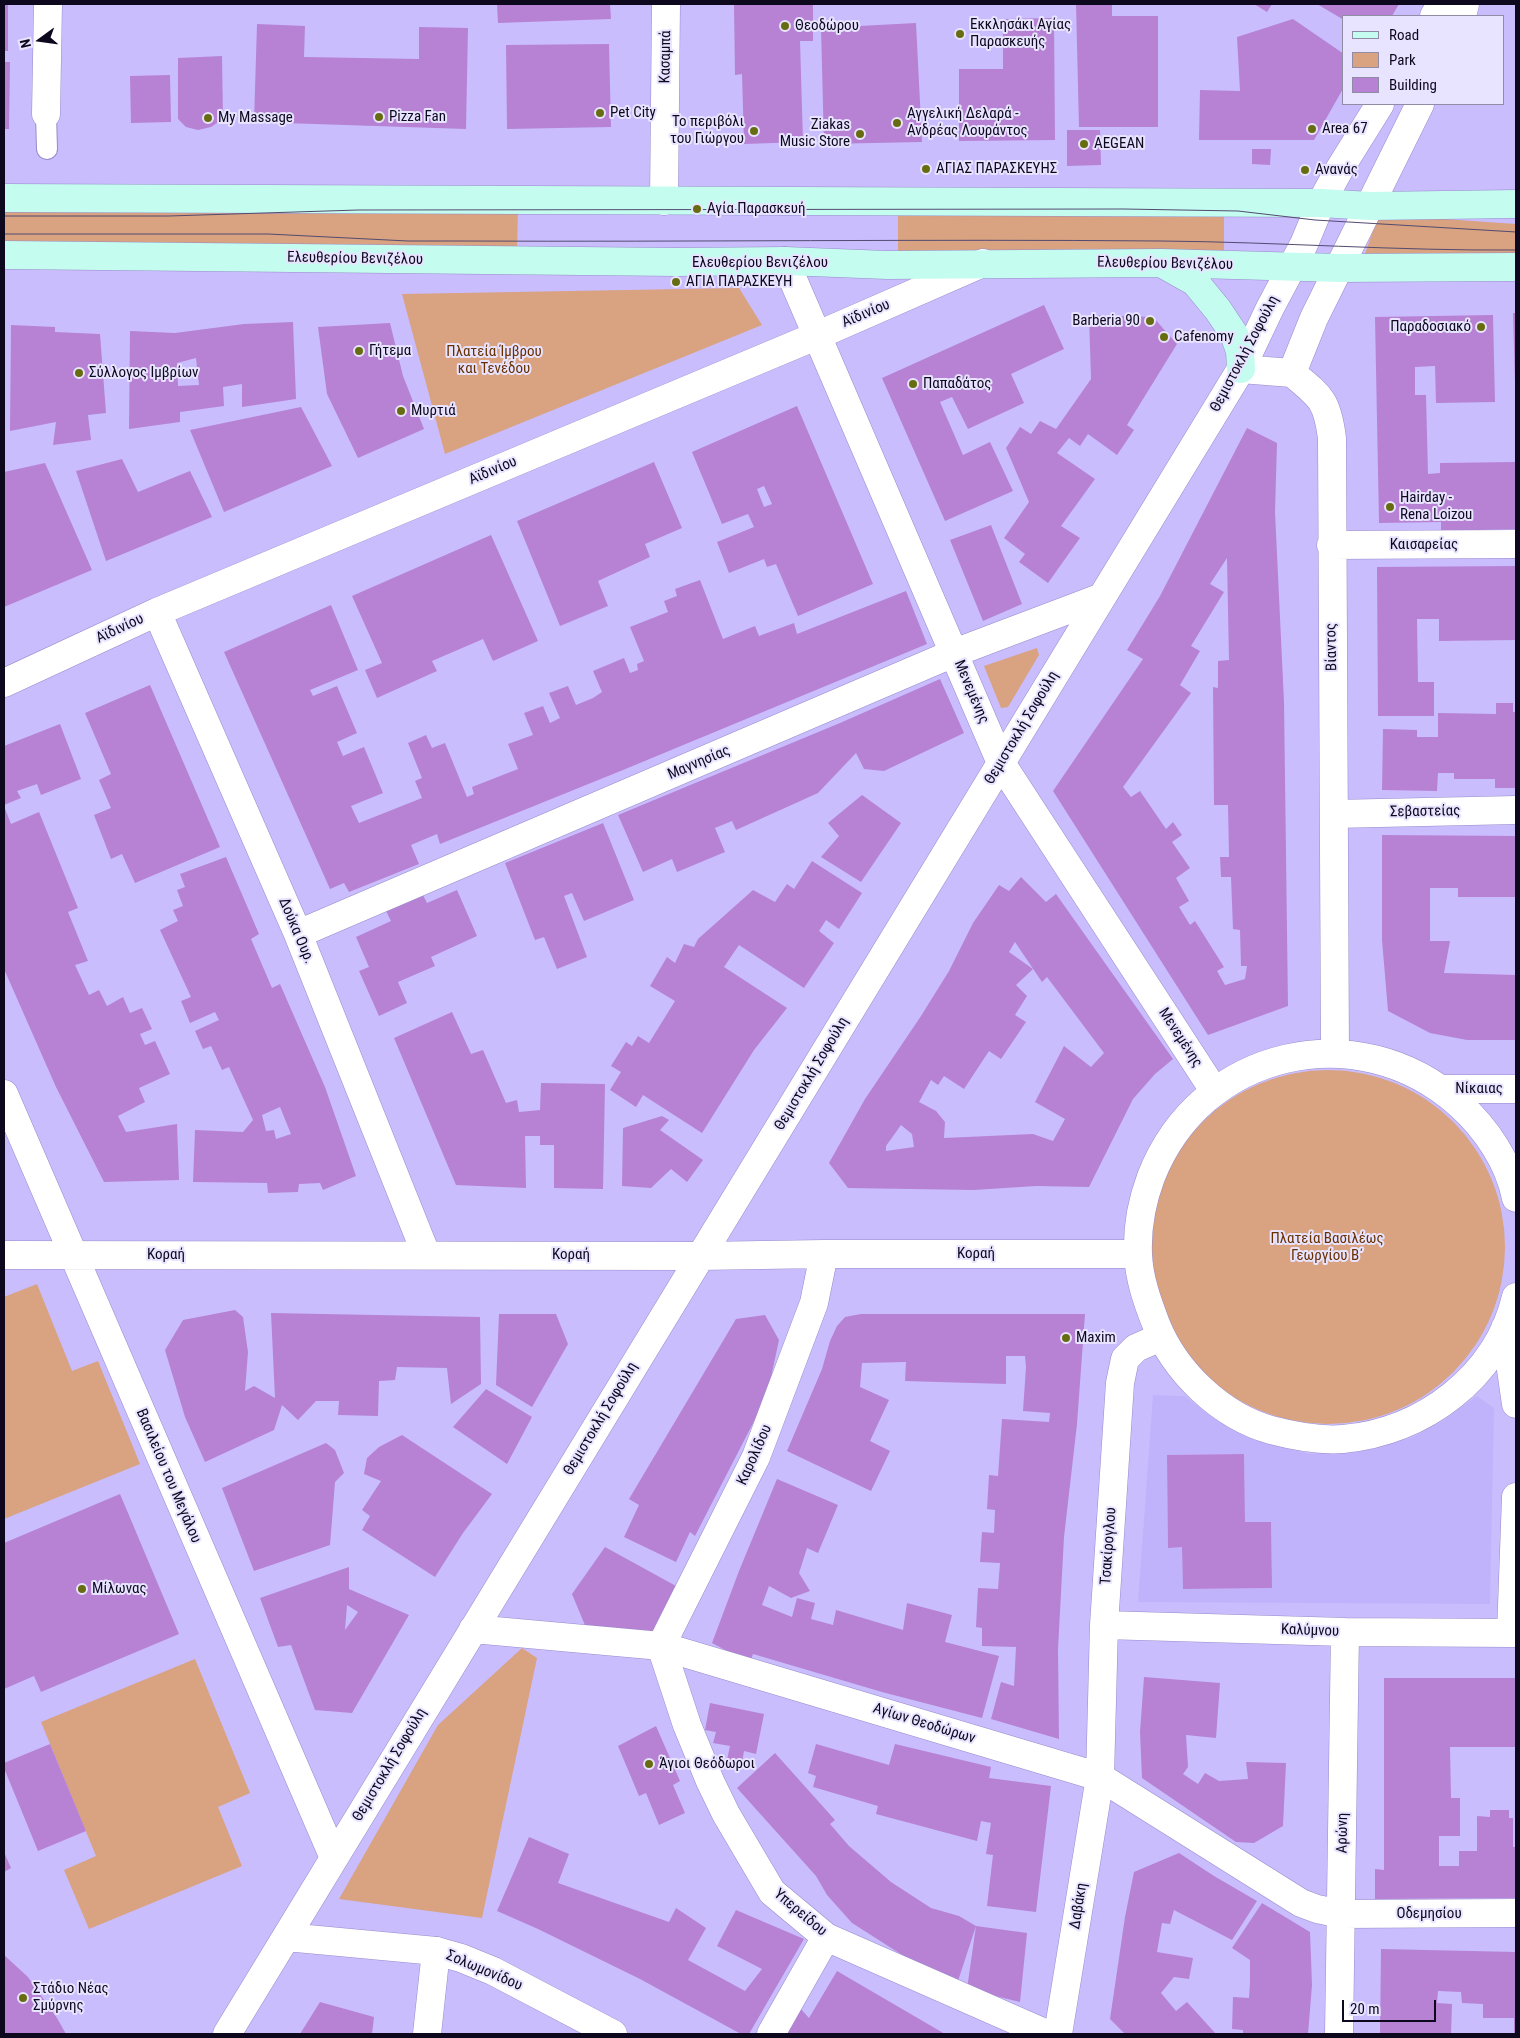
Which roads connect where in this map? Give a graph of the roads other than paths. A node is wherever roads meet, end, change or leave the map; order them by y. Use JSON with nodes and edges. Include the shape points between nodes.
{"nodes":[{"id":1,"x":48,"y":4,"type":"edge"},
{"id":2,"x":666,"y":4,"type":"edge"},
{"id":3,"x":1445,"y":4,"type":"edge"},
{"id":4,"x":1435,"y":15,"type":"edge"},
{"id":5,"x":1379,"y":105,"type":"edge"},
{"id":6,"x":1420,"y":105,"type":"edge"},
{"id":7,"x":46,"y":114,"type":"joint"},
{"id":8,"x":47,"y":149,"type":"dead end"},
{"id":9,"x":4,"y":198,"type":"edge"},
{"id":10,"x":664,"y":201,"type":"junction"},
{"id":11,"x":1321,"y":203,"type":"junction"},
{"id":12,"x":1516,"y":204,"type":"edge"},
{"id":13,"x":1370,"y":206,"type":"junction"},
{"id":14,"x":4,"y":255,"type":"edge"},
{"id":15,"x":785,"y":262,"type":"junction"},
{"id":16,"x":984,"y":263,"type":"junction"},
{"id":17,"x":1162,"y":263,"type":"junction"},
{"id":18,"x":1293,"y":267,"type":"junction"},
{"id":19,"x":1516,"y":267,"type":"edge"},
{"id":20,"x":1340,"y":268,"type":"junction"},
{"id":21,"x":816,"y":336,"type":"junction"},
{"id":22,"x":1241,"y":369,"type":"junction"},
{"id":23,"x":1292,"y":373,"type":"junction"},
{"id":24,"x":1516,"y":544,"type":"edge"},
{"id":25,"x":1331,"y":545,"type":"junction"},
{"id":26,"x":1102,"y":597,"type":"junction"},
{"id":27,"x":157,"y":612,"type":"junction"},
{"id":28,"x":954,"y":653,"type":"junction"},
{"id":29,"x":4,"y":683,"type":"edge"},
{"id":30,"x":1001,"y":763,"type":"junction"},
{"id":31,"x":1516,"y":810,"type":"edge"},
{"id":32,"x":1334,"y":814,"type":"junction"},
{"id":33,"x":298,"y":934,"type":"junction"},
{"id":34,"x":1336,"y":1053,"type":"junction"},
{"id":35,"x":1442,"y":1089,"type":"junction"},
{"id":36,"x":1516,"y":1089,"type":"edge"},
{"id":37,"x":1215,"y":1092,"type":"junction"},
{"id":38,"x":4,"y":1094,"type":"edge"},
{"id":39,"x":1516,"y":1198,"type":"edge"},
{"id":40,"x":426,"y":1254,"type":"junction"},
{"id":41,"x":824,"y":1254,"type":"junction"},
{"id":42,"x":1138,"y":1254,"type":"junction"},
{"id":43,"x":4,"y":1255,"type":"edge"},
{"id":44,"x":72,"y":1255,"type":"junction"},
{"id":45,"x":700,"y":1256,"type":"junction"},
{"id":46,"x":1516,"y":1297,"type":"edge"},
{"id":47,"x":1505,"y":1328,"type":"junction"},
{"id":48,"x":1161,"y":1337,"type":"junction"},
{"id":49,"x":1516,"y":1404,"type":"edge"},
{"id":50,"x":1516,"y":1497,"type":"edge"},
{"id":51,"x":1104,"y":1625,"type":"junction"},
{"id":52,"x":473,"y":1629,"type":"junction"},
{"id":53,"x":1345,"y":1632,"type":"junction"},
{"id":54,"x":1514,"y":1633,"type":"edge"},
{"id":55,"x":661,"y":1646,"type":"junction"},
{"id":56,"x":1100,"y":1777,"type":"junction"},
{"id":57,"x":334,"y":1858,"type":"junction"},
{"id":58,"x":1516,"y":1913,"type":"edge"},
{"id":59,"x":1342,"y":1914,"type":"junction"},
{"id":60,"x":286,"y":1937,"type":"junction"},
{"id":61,"x":826,"y":1937,"type":"junction"},
{"id":62,"x":436,"y":1951,"type":"junction"},
{"id":63,"x":226,"y":2034,"type":"edge"},
{"id":64,"x":427,"y":2034,"type":"edge"},
{"id":65,"x":613,"y":2034,"type":"edge"},
{"id":66,"x":771,"y":2034,"type":"edge"},
{"id":67,"x":1047,"y":2034,"type":"edge"},
{"id":68,"x":1058,"y":2034,"type":"edge"},
{"id":69,"x":1339,"y":2034,"type":"edge"}],
"edges":[{"from":1,"to":7,"type":"street"},
{"from":2,"to":10,"type":"street","name":"Κασαμπά"},
{"from":3,"to":4,"type":"street"},
{"from":5,"to":11,"type":"street","name":"Θεμιστοκλή Σοφούλη"},
{"from":6,"to":13,"type":"street"},
{"from":7,"to":8,"type":"street"},
{"from":9,"to":10,"type":"main road"},
{"from":10,"to":11,"type":"main road"},
{"from":11,"to":13,"type":"main road"},
{"from":11,"to":18,"type":"street","name":"Θεμιστοκλή Σοφούλη"},
{"from":12,"to":13,"type":"main road"},
{"from":13,"to":20,"type":"street"},
{"from":14,"to":15,"type":"main road","name":"Ελευθερίου Βενιζέλου"},
{"from":15,"to":16,"type":"main road","name":"Ελευθερίου Βενιζέλου"},
{"from":15,"to":21,"type":"street","name":"Μενεμένης"},
{"from":16,"to":17,"type":"main road","name":"Ελευθερίου Βενιζέλου"},
{"from":16,"to":21,"type":"street","name":"Αϊδινίου"},
{"from":17,"to":18,"type":"main road","name":"Ελευθερίου Βενιζέλου"},
{"from":17,"to":22,"type":"main road","via":[[1195,282],[1218,310],[1234,334],[1240,351]]},
{"from":18,"to":20,"type":"main road","name":"Ελευθερίου Βενιζέλου"},
{"from":18,"to":22,"type":"street","name":"Θεμιστοκλή Σοφούλη"},
{"from":19,"to":20,"type":"main road","name":"Ελευθερίου Βενιζέλου"},
{"from":20,"to":23,"type":"street","via":[[1314,318]]},
{"from":21,"to":27,"type":"street","name":"Αϊδινίου"},
{"from":21,"to":28,"type":"street","name":"Μενεμένης"},
{"from":22,"to":23,"type":"street"},
{"from":22,"to":26,"type":"street","name":"Θεμιστοκλή Σοφούλη"},
{"from":23,"to":25,"type":"street","name":"Βίαντος","via":[[1319,395],[1329,415],[1332,438]]},
{"from":24,"to":25,"type":"street","name":"Καισαρείας"},
{"from":25,"to":32,"type":"street","name":"Βίαντος"},
{"from":26,"to":28,"type":"street","name":"Μαγνησίας"},
{"from":26,"to":30,"type":"street","name":"Θεμιστοκλή Σοφούλη"},
{"from":27,"to":29,"type":"street","name":"Αϊδινίου"},
{"from":27,"to":33,"type":"street","name":"Δούκα Ουρ."},
{"from":28,"to":30,"type":"street","name":"Μενεμένης"},
{"from":28,"to":33,"type":"street","name":"Μαγνησίας"},
{"from":30,"to":37,"type":"street","name":"Μενεμένης"},
{"from":30,"to":45,"type":"street","name":"Θεμιστοκλή Σοφούλη"},
{"from":31,"to":32,"type":"street","name":"Σεβαστείας"},
{"from":32,"to":34,"type":"street","name":"Βίαντος"},
{"from":33,"to":40,"type":"street","name":"Δούκα Ουρ."},
{"from":34,"to":35,"type":"street","via":[[1383,1060],[1414,1072]]},
{"from":34,"to":37,"type":"street","via":[[1298,1056],[1261,1066]]},
{"from":35,"to":36,"type":"street","name":"Νίκαιας"},
{"from":35,"to":39,"type":"street","via":[[1473,1116],[1497,1149]]},
{"from":37,"to":42,"type":"street","via":[[1192,1112],[1157,1162],[1146,1191]]},
{"from":38,"to":44,"type":"street","name":"Βασιλείου του Μεγάλου"},
{"from":40,"to":44,"type":"street","name":"Κοραή"},
{"from":40,"to":45,"type":"street","name":"Κοραή"},
{"from":41,"to":42,"type":"street","name":"Κοραή"},
{"from":41,"to":45,"type":"street","name":"Κοραή"},
{"from":41,"to":55,"type":"street","name":"Καρολίδου","via":[[814,1303],[756,1457]]},
{"from":42,"to":48,"type":"street","via":[[1145,1296]]},
{"from":43,"to":44,"type":"street","name":"Κοραή"},
{"from":44,"to":57,"type":"street","name":"Βασιλείου του Μεγάλου"},
{"from":45,"to":52,"type":"street","name":"Θεμιστοκλή Σοφούλη"},
{"from":46,"to":47,"type":"street"},
{"from":47,"to":48,"type":"street","via":[[1474,1375],[1444,1403],[1412,1422],[1377,1434],[1340,1440],[1303,1438],[1267,1429],[1235,1414],[1206,1393],[1180,1367]]},
{"from":47,"to":49,"type":"street"},
{"from":48,"to":51,"type":"street","name":"Τσακίρογλου","via":[[1136,1348],[1125,1359],[1120,1383]]},
{"from":50,"to":54,"type":"street"},
{"from":51,"to":53,"type":"street","name":"Καλύμνου"},
{"from":51,"to":56,"type":"street","name":"Τσακίρογλου"},
{"from":52,"to":55,"type":"street","name":"Αγίων Θεοδώρων"},
{"from":52,"to":57,"type":"street","name":"Θεμιστοκλή Σοφούλη"},
{"from":53,"to":54,"type":"street","name":"Καλύμνου"},
{"from":53,"to":59,"type":"street","name":"Αρώνη"},
{"from":55,"to":56,"type":"street","name":"Αγίων Θεοδώρων"},
{"from":55,"to":61,"type":"street","name":"Υπερείδου","via":[[687,1725],[726,1814],[772,1892]]},
{"from":56,"to":59,"type":"street","name":"Αγίων Θεοδώρων","via":[[1301,1903],[1317,1910]]},
{"from":56,"to":68,"type":"street","name":"Δαβάκη"},
{"from":57,"to":60,"type":"street","name":"Θεμιστοκλή Σοφούλη"},
{"from":58,"to":59,"type":"street","name":"Οδεμησίου"},
{"from":59,"to":69,"type":"street","name":"Αρώνη"},
{"from":60,"to":62,"type":"street","name":"Σολωμονίδου"},
{"from":60,"to":63,"type":"street","name":"Θεμιστοκλή Σοφούλη"},
{"from":61,"to":66,"type":"street"},
{"from":61,"to":67,"type":"street","name":"Υπερείδου"},
{"from":62,"to":64,"type":"street"},
{"from":62,"to":65,"type":"street","name":"Σολωμονίδου","via":[[493,1971]]}]}
